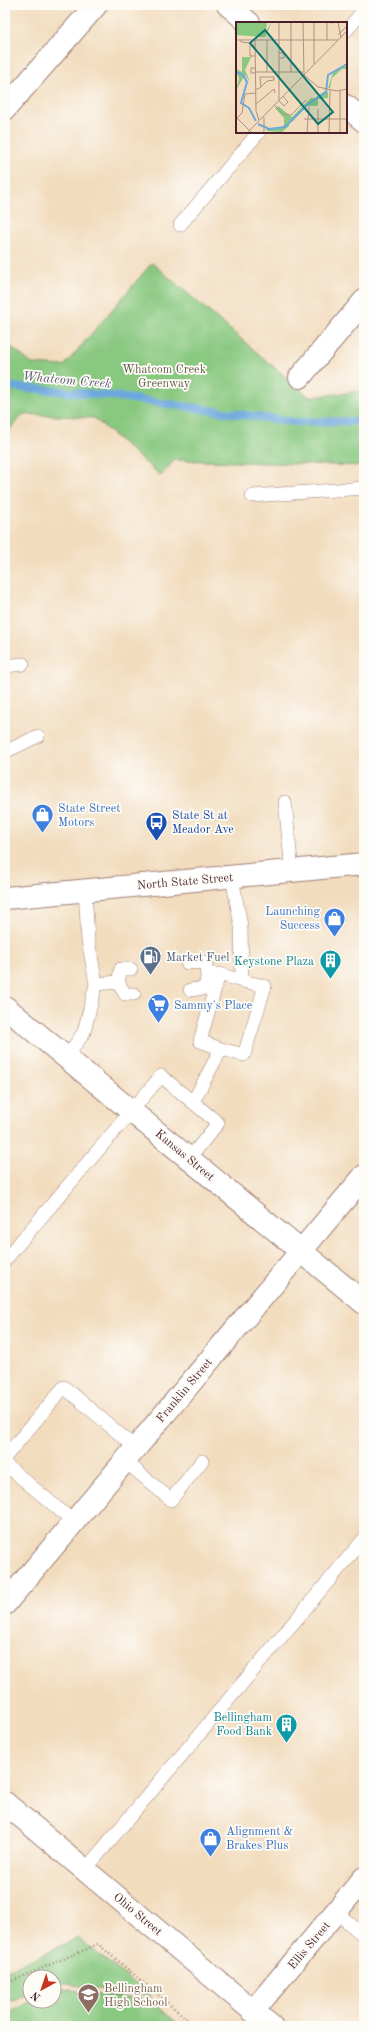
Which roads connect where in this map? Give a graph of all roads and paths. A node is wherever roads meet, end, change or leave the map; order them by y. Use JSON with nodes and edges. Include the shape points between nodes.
{"nodes":[{"id":1,"x":96,"y":5,"type":"edge"},
{"id":2,"x":228,"y":5,"type":"edge"},
{"id":3,"x":364,"y":10,"type":"edge"},
{"id":4,"x":248,"y":22,"type":"edge"},
{"id":5,"x":347,"y":30,"type":"edge"},
{"id":6,"x":347,"y":107,"type":"edge"},
{"id":7,"x":5,"y":109,"type":"edge"},
{"id":8,"x":364,"y":122,"type":"edge"},
{"id":9,"x":258,"y":133,"type":"edge"},
{"id":10,"x":180,"y":225,"type":"dead end"},
{"id":11,"x":364,"y":301,"type":"edge"},
{"id":12,"x":300,"y":377,"type":"dead end"},
{"id":13,"x":364,"y":488,"type":"edge"},
{"id":14,"x":252,"y":496,"type":"dead end"},
{"id":15,"x":23,"y":664,"type":"dead end"},
{"id":16,"x":5,"y":666,"type":"edge"},
{"id":17,"x":38,"y":736,"type":"dead end"},
{"id":18,"x":5,"y":752,"type":"edge"},
{"id":19,"x":285,"y":802,"type":"dead end"},
{"id":20,"x":364,"y":864,"type":"edge"},
{"id":21,"x":292,"y":871,"type":"junction"},
{"id":22,"x":232,"y":877,"type":"junction"},
{"id":23,"x":84,"y":891,"type":"junction"},
{"id":24,"x":5,"y":898,"type":"edge"},
{"id":25,"x":187,"y":964,"type":"dead end"},
{"id":26,"x":131,"y":968,"type":"dead end"},
{"id":27,"x":213,"y":974,"type":"junction"},
{"id":28,"x":242,"y":981,"type":"junction"},
{"id":29,"x":118,"y":982,"type":"junction"},
{"id":30,"x":96,"y":984,"type":"junction"},
{"id":31,"x":190,"y":990,"type":"dead end"},
{"id":32,"x":134,"y":994,"type":"dead end"},
{"id":33,"x":5,"y":1007,"type":"edge"},
{"id":34,"x":221,"y":1049,"type":"junction"},
{"id":35,"x":66,"y":1057,"type":"junction"},
{"id":36,"x":193,"y":1102,"type":"junction"},
{"id":37,"x":131,"y":1110,"type":"junction"},
{"id":38,"x":189,"y":1159,"type":"junction"},
{"id":39,"x":364,"y":1176,"type":"edge"},
{"id":40,"x":301,"y":1251,"type":"junction"},
{"id":41,"x":5,"y":1260,"type":"edge"},
{"id":42,"x":364,"y":1303,"type":"edge"},
{"id":43,"x":130,"y":1454,"type":"junction"},
{"id":44,"x":5,"y":1457,"type":"edge"},
{"id":45,"x":202,"y":1462,"type":"dead end"},
{"id":46,"x":5,"y":1464,"type":"edge"},
{"id":47,"x":74,"y":1522,"type":"junction"},
{"id":48,"x":364,"y":1539,"type":"edge"},
{"id":49,"x":5,"y":1604,"type":"edge"},
{"id":50,"x":5,"y":1803,"type":"edge"},
{"id":51,"x":85,"y":1870,"type":"junction"},
{"id":52,"x":364,"y":1878,"type":"edge"},
{"id":53,"x":336,"y":1912,"type":"junction"},
{"id":54,"x":364,"y":1936,"type":"edge"},
{"id":55,"x":5,"y":1984,"type":"edge"},
{"id":56,"x":253,"y":2011,"type":"junction"},
{"id":57,"x":195,"y":2026,"type":"edge"},
{"id":58,"x":271,"y":2026,"type":"edge"}],
"edges":[{"from":1,"to":7,"type":"street"},
{"from":2,"to":4,"type":"street"},
{"from":3,"to":5,"type":"lane"},
{"from":6,"to":8,"type":"street"},
{"from":9,"to":10,"type":"lane"},
{"from":11,"to":12,"type":"street"},
{"from":13,"to":14,"type":"lane"},
{"from":15,"to":16,"type":"lane"},
{"from":17,"to":18,"type":"lane"},
{"from":19,"to":21,"type":"lane"},
{"from":20,"to":21,"type":"street","name":"North State Street"},
{"from":21,"to":22,"type":"street","name":"North State Street"},
{"from":22,"to":23,"type":"street","name":"North State Street"},
{"from":22,"to":28,"type":"lane","via":[[241,926]]},
{"from":23,"to":24,"type":"street","name":"North State Street"},
{"from":23,"to":30,"type":"lane","via":[[88,940]]},
{"from":25,"to":27,"type":"lane","via":[[205,962]]},
{"from":26,"to":29,"type":"lane","via":[[121,969]]},
{"from":27,"to":28,"type":"lane"},
{"from":27,"to":31,"type":"lane","via":[[206,988]]},
{"from":27,"to":34,"type":"lane","via":[[200,1041]]},
{"from":28,"to":34,"type":"lane","via":[[265,986],[244,1055]]},
{"from":29,"to":30,"type":"lane"},
{"from":29,"to":32,"type":"lane","via":[[125,994]]},
{"from":30,"to":35,"type":"lane","via":[[84,1032]]},
{"from":33,"to":35,"type":"street","name":"Kansas Street"},
{"from":34,"to":36,"type":"lane"},
{"from":35,"to":37,"type":"street","name":"Kansas Street"},
{"from":36,"to":37,"type":"lane","via":[[161,1076]]},
{"from":36,"to":38,"type":"lane","via":[[218,1123]]},
{"from":37,"to":38,"type":"street","name":"Kansas Street"},
{"from":37,"to":41,"type":"lane"},
{"from":38,"to":40,"type":"street","name":"Kansas Street"},
{"from":39,"to":40,"type":"street","name":"Franklin Street"},
{"from":40,"to":42,"type":"street","name":"Kansas Street"},
{"from":40,"to":43,"type":"street","name":"Franklin Street"},
{"from":43,"to":44,"type":"lane","via":[[64,1387]]},
{"from":43,"to":45,"type":"lane","via":[[171,1500]]},
{"from":43,"to":47,"type":"street","name":"Franklin Street"},
{"from":46,"to":47,"type":"lane"},
{"from":47,"to":49,"type":"street","name":"Franklin Street"},
{"from":48,"to":51,"type":"lane"},
{"from":50,"to":51,"type":"street","name":"Ohio Street"},
{"from":51,"to":56,"type":"street","name":"Ohio Street"},
{"from":52,"to":53,"type":"street","name":"Ellis Street"},
{"from":53,"to":54,"type":"lane"},
{"from":53,"to":56,"type":"street","name":"Ellis Street"},
{"from":55,"to":57,"type":"path","via":[[98,1944]]},
{"from":56,"to":58,"type":"street","name":"Ohio Street"}]}
